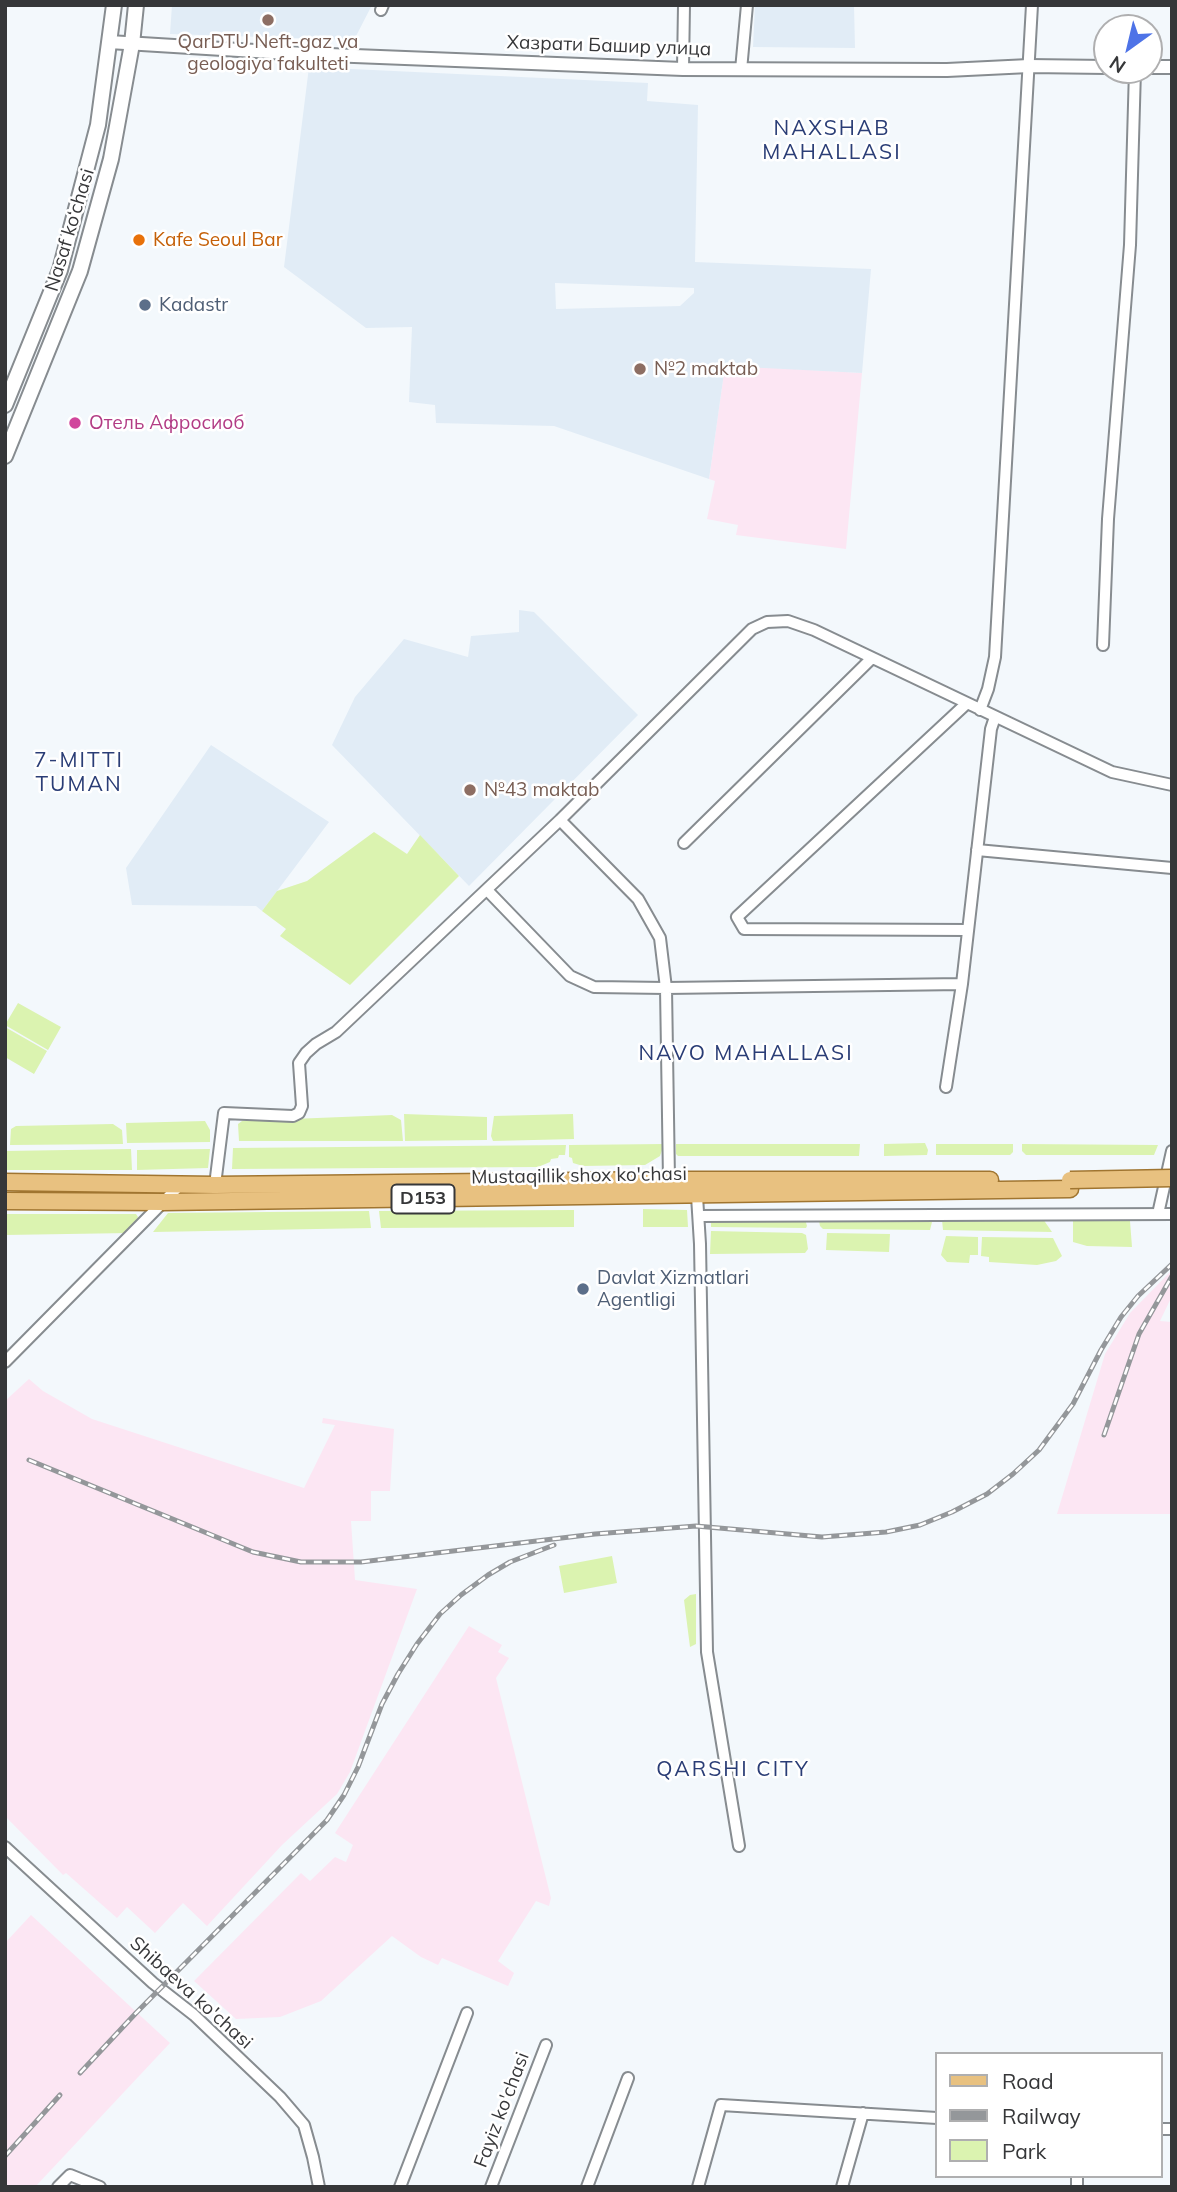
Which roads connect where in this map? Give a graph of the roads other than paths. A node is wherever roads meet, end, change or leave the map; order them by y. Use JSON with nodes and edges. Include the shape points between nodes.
{"nodes":[{"id":1,"x":114,"y":5,"type":"edge"},
{"id":2,"x":136,"y":5,"type":"edge"},
{"id":3,"x":684,"y":5,"type":"edge"},
{"id":4,"x":747,"y":5,"type":"edge"},
{"id":5,"x":1032,"y":5,"type":"edge"},
{"id":6,"x":109,"y":42,"type":"junction"},
{"id":7,"x":132,"y":44,"type":"junction"},
{"id":8,"x":1029,"y":66,"type":"junction"},
{"id":9,"x":1093,"y":67,"type":"edge"},
{"id":10,"x":683,"y":69,"type":"junction"},
{"id":11,"x":741,"y":69,"type":"junction"},
{"id":12,"x":1135,"y":84,"type":"edge"},
{"id":13,"x":5,"y":405,"type":"edge"},
{"id":14,"x":5,"y":456,"type":"edge"},
{"id":15,"x":1103,"y":645,"type":"dead end"},
{"id":16,"x":871,"y":659,"type":"junction"},
{"id":17,"x":966,"y":704,"type":"junction"},
{"id":18,"x":980,"y":710,"type":"junction"},
{"id":19,"x":995,"y":717,"type":"junction"},
{"id":20,"x":1172,"y":785,"type":"edge"},
{"id":21,"x":560,"y":820,"type":"junction"},
{"id":22,"x":684,"y":843,"type":"dead end"},
{"id":23,"x":977,"y":850,"type":"junction"},
{"id":24,"x":1172,"y":868,"type":"edge"},
{"id":25,"x":487,"y":890,"type":"junction"},
{"id":26,"x":968,"y":930,"type":"junction"},
{"id":27,"x":962,"y":984,"type":"junction"},
{"id":28,"x":666,"y":988,"type":"junction"},
{"id":29,"x":946,"y":1087,"type":"dead end"},
{"id":30,"x":1172,"y":1152,"type":"edge"},
{"id":31,"x":1172,"y":1178,"type":"edge"},
{"id":32,"x":669,"y":1180,"type":"junction"},
{"id":33,"x":5,"y":1182,"type":"edge"},
{"id":34,"x":181,"y":1184,"type":"junction"},
{"id":35,"x":215,"y":1185,"type":"junction"},
{"id":36,"x":1070,"y":1185,"type":"junction"},
{"id":37,"x":823,"y":1186,"type":"junction"},
{"id":38,"x":1172,"y":1187,"type":"edge"},
{"id":39,"x":697,"y":1196,"type":"junction"},
{"id":40,"x":5,"y":1201,"type":"edge"},
{"id":41,"x":214,"y":1201,"type":"junction"},
{"id":42,"x":163,"y":1202,"type":"junction"},
{"id":43,"x":1158,"y":1214,"type":"junction"},
{"id":44,"x":1172,"y":1214,"type":"edge"},
{"id":45,"x":699,"y":1216,"type":"junction"},
{"id":46,"x":5,"y":1362,"type":"edge"},
{"id":47,"x":739,"y":1846,"type":"dead end"},
{"id":48,"x":5,"y":1847,"type":"edge"},
{"id":49,"x":467,"y":2013,"type":"dead end"},
{"id":50,"x":546,"y":2045,"type":"dead end"},
{"id":51,"x":628,"y":2078,"type":"dead end"},
{"id":52,"x":863,"y":2113,"type":"junction"},
{"id":53,"x":936,"y":2118,"type":"edge"},
{"id":54,"x":58,"y":2187,"type":"edge"},
{"id":55,"x":100,"y":2187,"type":"edge"},
{"id":56,"x":319,"y":2187,"type":"edge"},
{"id":57,"x":400,"y":2187,"type":"edge"},
{"id":58,"x":491,"y":2187,"type":"edge"},
{"id":59,"x":587,"y":2187,"type":"edge"},
{"id":60,"x":698,"y":2187,"type":"edge"},
{"id":61,"x":842,"y":2187,"type":"edge"}],
"edges":[{"from":1,"to":6,"type":"main road","name":"Nasaf ko‘chasi"},
{"from":2,"to":7,"type":"main road","name":"Nasaf ko‘chasi"},
{"from":3,"to":10,"type":"street"},
{"from":4,"to":11,"type":"street"},
{"from":5,"to":8,"type":"street"},
{"from":6,"to":7,"type":"street","name":"Хазрати Башир улица"},
{"from":6,"to":13,"type":"main road","name":"Nasaf ko‘chasi","via":[[97,125],[60,270]]},
{"from":7,"to":10,"type":"street","name":"Хазрати Башир улица"},
{"from":7,"to":14,"type":"main road","name":"Nasaf ko‘chasi","via":[[111,159],[80,271]]},
{"from":8,"to":9,"type":"street","name":"Хазрати Башир улица"},
{"from":8,"to":11,"type":"street","name":"Хазрати Башир улица"},
{"from":8,"to":18,"type":"street","via":[[995,657]]},
{"from":10,"to":11,"type":"street","name":"Хазрати Башир улица"},
{"from":12,"to":15,"type":"street","via":[[1129,245]]},
{"from":16,"to":17,"type":"street"},
{"from":16,"to":21,"type":"street","via":[[788,621],[766,622],[752,629]]},
{"from":16,"to":22,"type":"street"},
{"from":17,"to":18,"type":"street"},
{"from":17,"to":26,"type":"street","via":[[737,917],[744,929]]},
{"from":18,"to":19,"type":"street"},
{"from":19,"to":20,"type":"street","via":[[1112,772]]},
{"from":19,"to":23,"type":"street"},
{"from":21,"to":25,"type":"street"},
{"from":21,"to":28,"type":"street","via":[[650,917],[660,938]]},
{"from":23,"to":24,"type":"street"},
{"from":23,"to":26,"type":"street"},
{"from":25,"to":28,"type":"street","via":[[570,976],[594,987]]},
{"from":25,"to":35,"type":"street","via":[[336,1032],[306,1053],[299,1063],[299,1113],[224,1113]]},
{"from":26,"to":27,"type":"street"},
{"from":27,"to":28,"type":"street"},
{"from":27,"to":29,"type":"street"},
{"from":28,"to":32,"type":"street"},
{"from":30,"to":43,"type":"street"},
{"from":31,"to":36,"type":"main road","number":"D153","bridge":true},
{"from":32,"to":35,"type":"main road","name":"Mustaqillik shox ko'chasi","number":"D153"},
{"from":32,"to":37,"type":"main road","name":"Mustaqillik shox ko'chasi","number":"D153"},
{"from":33,"to":34,"type":"main road","name":"Mustaqillik shox ko'chasi","number":"D153"},
{"from":34,"to":35,"type":"main road","name":"Mustaqillik shox ko'chasi","number":"D153"},
{"from":34,"to":42,"type":"street"},
{"from":35,"to":41,"type":"main road"},
{"from":36,"to":37,"type":"main road","name":"Mustaqillik shox ko'chasi","number":"D153"},
{"from":36,"to":38,"type":"main road","number":"D153"},
{"from":37,"to":39,"type":"main road","name":"Mustaqillik shox ko'chasi","number":"D153"},
{"from":39,"to":41,"type":"main road","name":"Mustaqillik shox ko'chasi","number":"D153"},
{"from":39,"to":45,"type":"street"},
{"from":40,"to":42,"type":"main road","name":"Mustaqillik shox ko'chasi","number":"D153"},
{"from":41,"to":42,"type":"main road","name":"Mustaqillik shox ko'chasi","number":"D153"},
{"from":42,"to":46,"type":"street"},
{"from":43,"to":44,"type":"street"},
{"from":43,"to":45,"type":"street"},
{"from":45,"to":47,"type":"street","via":[[707,1652]]},
{"from":48,"to":56,"type":"street","name":"Shibaeva ko'chasi","via":[[280,2097],[304,2125]]},
{"from":49,"to":57,"type":"street"},
{"from":50,"to":58,"type":"street","name":"Fayiz ko'chasi"},
{"from":51,"to":59,"type":"street"},
{"from":52,"to":53,"type":"street"},
{"from":52,"to":60,"type":"street","via":[[721,2105]]},
{"from":52,"to":61,"type":"street"},
{"from":54,"to":55,"type":"street","via":[[70,2175]]}]}
